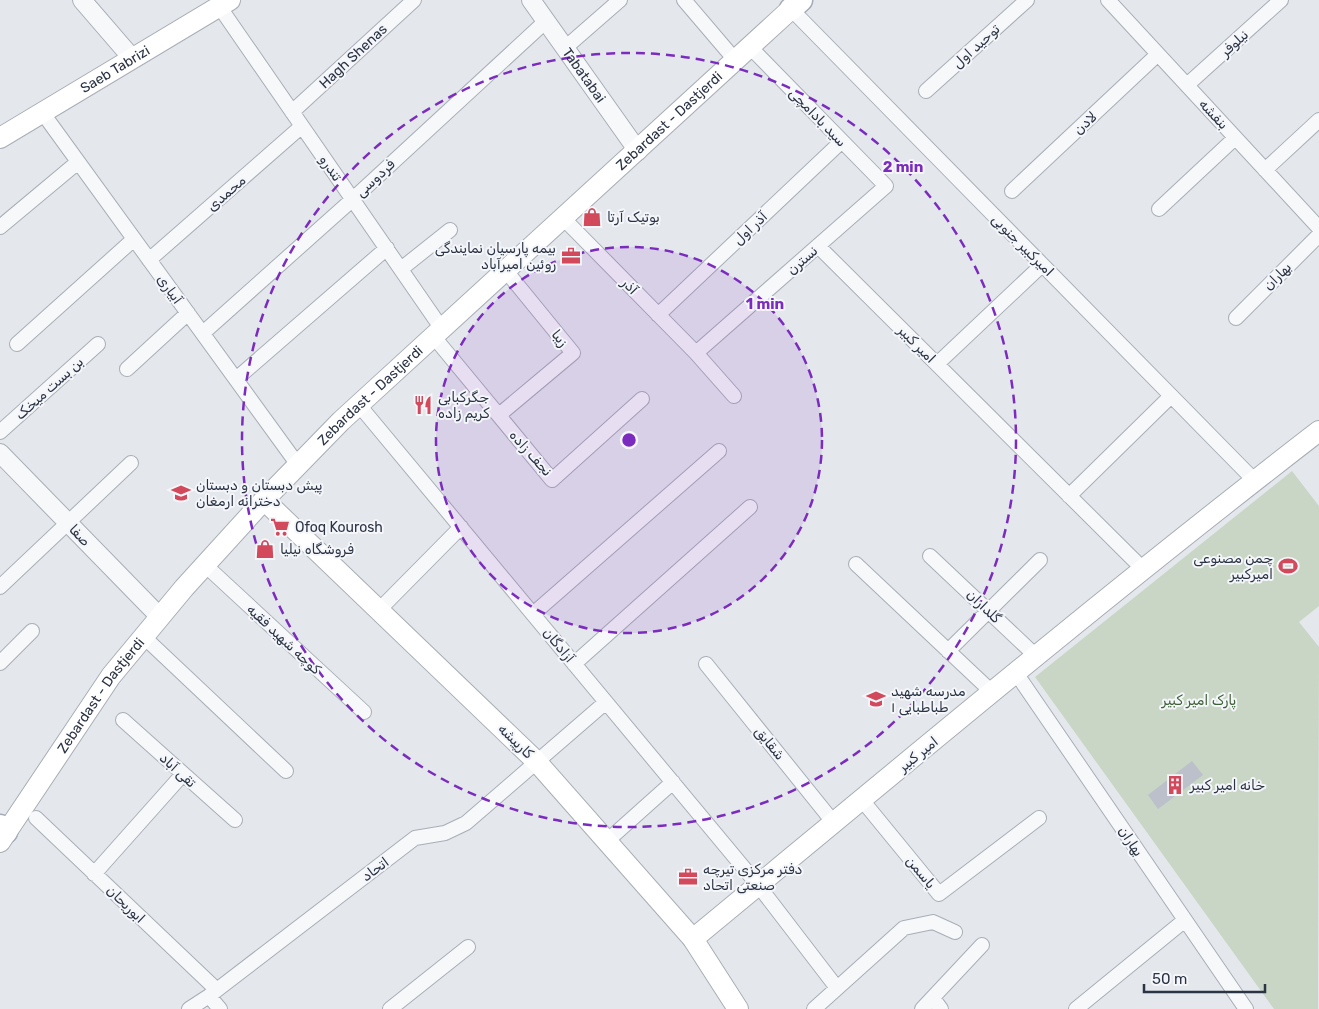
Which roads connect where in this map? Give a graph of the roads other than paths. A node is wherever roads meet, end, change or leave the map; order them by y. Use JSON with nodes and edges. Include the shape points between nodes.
{"nodes":[{"id":1,"x":82,"y":0,"type":"edge"},
{"id":2,"x":414,"y":0,"type":"edge"},
{"id":3,"x":531,"y":0,"type":"edge"},
{"id":4,"x":620,"y":0,"type":"edge"},
{"id":5,"x":684,"y":0,"type":"edge"},
{"id":6,"x":1026,"y":0,"type":"edge"},
{"id":7,"x":1281,"y":0,"type":"edge"},
{"id":8,"x":224,"y":3,"type":"edge"},
{"id":9,"x":1116,"y":3,"type":"edge"},
{"id":10,"x":796,"y":5,"type":"edge"},
{"id":11,"x":546,"y":21,"type":"junction"},
{"id":12,"x":565,"y":48,"type":"junction"},
{"id":13,"x":743,"y":54,"type":"junction"},
{"id":14,"x":1158,"y":54,"type":"junction"},
{"id":15,"x":132,"y":58,"type":"junction"},
{"id":16,"x":1187,"y":85,"type":"junction"},
{"id":17,"x":926,"y":92,"type":"dead end"},
{"id":18,"x":42,"y":112,"type":"junction"},
{"id":19,"x":292,"y":112,"type":"junction"},
{"id":20,"x":1319,"y":120,"type":"edge"},
{"id":21,"x":302,"y":126,"type":"junction"},
{"id":22,"x":0,"y":138,"type":"edge"},
{"id":23,"x":1235,"y":138,"type":"junction"},
{"id":24,"x":842,"y":141,"type":"junction"},
{"id":25,"x":638,"y":151,"type":"junction"},
{"id":26,"x":78,"y":162,"type":"junction"},
{"id":27,"x":1265,"y":170,"type":"junction"},
{"id":28,"x":886,"y":186,"type":"joint"},
{"id":29,"x":1012,"y":191,"type":"dead end"},
{"id":30,"x":353,"y":199,"type":"junction"},
{"id":31,"x":1159,"y":209,"type":"dead end"},
{"id":32,"x":564,"y":219,"type":"junction"},
{"id":33,"x":0,"y":227,"type":"edge"},
{"id":34,"x":1319,"y":228,"type":"edge"},
{"id":35,"x":450,"y":230,"type":"dead end"},
{"id":36,"x":1319,"y":235,"type":"edge"},
{"id":37,"x":134,"y":239,"type":"junction"},
{"id":38,"x":818,"y":246,"type":"junction"},
{"id":39,"x":387,"y":248,"type":"junction"},
{"id":40,"x":149,"y":260,"type":"junction"},
{"id":41,"x":1042,"y":264,"type":"junction"},
{"id":42,"x":401,"y":269,"type":"junction"},
{"id":43,"x":506,"y":271,"type":"junction"},
{"id":44,"x":188,"y":313,"type":"junction"},
{"id":45,"x":658,"y":315,"type":"junction"},
{"id":46,"x":1236,"y":318,"type":"dead end"},
{"id":47,"x":438,"y":333,"type":"junction"},
{"id":48,"x":203,"y":334,"type":"junction"},
{"id":49,"x":17,"y":344,"type":"dead end"},
{"id":50,"x":98,"y":344,"type":"dead end"},
{"id":51,"x":696,"y":353,"type":"junction"},
{"id":52,"x":937,"y":364,"type":"junction"},
{"id":53,"x":127,"y":369,"type":"dead end"},
{"id":54,"x":236,"y":379,"type":"junction"},
{"id":55,"x":734,"y":396,"type":"dead end"},
{"id":56,"x":1171,"y":396,"type":"junction"},
{"id":57,"x":642,"y":399,"type":"dead end"},
{"id":58,"x":359,"y":405,"type":"junction"},
{"id":59,"x":499,"y":415,"type":"junction"},
{"id":60,"x":1319,"y":430,"type":"edge"},
{"id":61,"x":0,"y":432,"type":"edge"},
{"id":62,"x":719,"y":451,"type":"dead end"},
{"id":63,"x":0,"y":453,"type":"edge"},
{"id":64,"x":131,"y":464,"type":"dead end"},
{"id":65,"x":298,"y":465,"type":"junction"},
{"id":66,"x":1254,"y":480,"type":"junction"},
{"id":67,"x":1069,"y":496,"type":"junction"},
{"id":68,"x":264,"y":500,"type":"junction"},
{"id":69,"x":750,"y":507,"type":"dead end"},
{"id":70,"x":68,"y":523,"type":"junction"},
{"id":71,"x":461,"y":527,"type":"junction"},
{"id":72,"x":930,"y":556,"type":"dead end"},
{"id":73,"x":1040,"y":560,"type":"dead end"},
{"id":74,"x":856,"y":564,"type":"dead end"},
{"id":75,"x":205,"y":565,"type":"junction"},
{"id":76,"x":1144,"y":570,"type":"junction"},
{"id":77,"x":0,"y":587,"type":"edge"},
{"id":78,"x":379,"y":610,"type":"junction"},
{"id":79,"x":988,"y":611,"type":"junction"},
{"id":80,"x":533,"y":614,"type":"junction"},
{"id":81,"x":160,"y":618,"type":"junction"},
{"id":82,"x":32,"y":630,"type":"dead end"},
{"id":83,"x":144,"y":637,"type":"junction"},
{"id":84,"x":948,"y":651,"type":"junction"},
{"id":85,"x":1037,"y":657,"type":"junction"},
{"id":86,"x":0,"y":662,"type":"edge"},
{"id":87,"x":574,"y":664,"type":"junction"},
{"id":88,"x":706,"y":664,"type":"dead end"},
{"id":89,"x":1016,"y":673,"type":"junction"},
{"id":90,"x":993,"y":693,"type":"junction"},
{"id":91,"x":606,"y":702,"type":"junction"},
{"id":92,"x":364,"y":712,"type":"dead end"},
{"id":93,"x":123,"y":720,"type":"dead end"},
{"id":94,"x":536,"y":761,"type":"junction"},
{"id":95,"x":286,"y":771,"type":"dead end"},
{"id":96,"x":182,"y":774,"type":"junction"},
{"id":97,"x":673,"y":782,"type":"junction"},
{"id":98,"x":862,"y":800,"type":"junction"},
{"id":99,"x":30,"y":812,"type":"junction"},
{"id":100,"x":1039,"y":818,"type":"dead end"},
{"id":101,"x":234,"y":820,"type":"dead end"},
{"id":102,"x":834,"y":822,"type":"junction"},
{"id":103,"x":2,"y":833,"type":"edge"},
{"id":104,"x":607,"y":841,"type":"junction"},
{"id":105,"x":94,"y":874,"type":"junction"},
{"id":106,"x":758,"y":885,"type":"junction"},
{"id":107,"x":1185,"y":920,"type":"junction"},
{"id":108,"x":955,"y":932,"type":"dead end"},
{"id":109,"x":693,"y":939,"type":"junction"},
{"id":110,"x":982,"y":945,"type":"dead end"},
{"id":111,"x":468,"y":947,"type":"dead end"},
{"id":112,"x":837,"y":988,"type":"junction"},
{"id":113,"x":213,"y":993,"type":"junction"},
{"id":114,"x":937,"y":1004,"type":"edge"},
{"id":115,"x":189,"y":1009,"type":"edge"},
{"id":116,"x":220,"y":1009,"type":"edge"},
{"id":117,"x":390,"y":1009,"type":"edge"},
{"id":118,"x":738,"y":1009,"type":"edge"},
{"id":119,"x":814,"y":1009,"type":"edge"},
{"id":120,"x":922,"y":1009,"type":"edge"},
{"id":121,"x":1076,"y":1009,"type":"edge"},
{"id":122,"x":1246,"y":1009,"type":"edge"}],
"edges":[{"from":1,"to":15,"type":"street"},
{"from":2,"to":19,"type":"street","name":"Hagh Shenas"},
{"from":3,"to":11,"type":"street","name":"Tabatabai"},
{"from":4,"to":12,"type":"street"},
{"from":5,"to":13,"type":"street","name":"سید بادامچی"},
{"from":6,"to":17,"type":"street","name":"توحید اول"},
{"from":7,"to":16,"type":"street","name":"نیلوفر"},
{"from":8,"to":15,"type":"main road","name":"Saeb Tabrizi"},
{"from":8,"to":19,"type":"street","name":"تندرو"},
{"from":9,"to":14,"type":"street","name":"بنفشه"},
{"from":10,"to":13,"type":"main road","name":"Zebardast - Dastjerdi"},
{"from":10,"to":41,"type":"street","name":"امیرکبیر جنوبی"},
{"from":11,"to":12,"type":"street","name":"Tabatabai"},
{"from":11,"to":30,"type":"street","name":"فردوسی"},
{"from":12,"to":25,"type":"street","name":"Tabatabai"},
{"from":13,"to":24,"type":"street","name":"سید بادامچی"},
{"from":13,"to":25,"type":"main road","name":"Zebardast - Dastjerdi"},
{"from":14,"to":16,"type":"street","name":"بنفشه"},
{"from":14,"to":29,"type":"street","name":"لادن"},
{"from":15,"to":18,"type":"main road","name":"Saeb Tabrizi"},
{"from":16,"to":23,"type":"street","name":"بنفشه"},
{"from":18,"to":22,"type":"main road","name":"Saeb Tabrizi"},
{"from":18,"to":26,"type":"street","name":"آبیاری"},
{"from":19,"to":21,"type":"street","name":"تندرو"},
{"from":20,"to":27,"type":"street"},
{"from":21,"to":30,"type":"street","name":"تندرو"},
{"from":21,"to":40,"type":"street","name":"محمدی"},
{"from":23,"to":27,"type":"street","name":"بنفشه"},
{"from":23,"to":31,"type":"street"},
{"from":24,"to":28,"type":"street","name":"سید بادامچی"},
{"from":24,"to":45,"type":"street","name":"آذر اول"},
{"from":25,"to":32,"type":"main road","name":"Zebardast - Dastjerdi"},
{"from":26,"to":33,"type":"street"},
{"from":26,"to":37,"type":"street","name":"آبیاری"},
{"from":27,"to":34,"type":"street","name":"بنفشه"},
{"from":28,"to":38,"type":"street","name":"نسترن"},
{"from":30,"to":39,"type":"street","name":"تندرو"},
{"from":30,"to":48,"type":"street","name":"فردوسی"},
{"from":32,"to":43,"type":"main road","name":"Zebardast - Dastjerdi"},
{"from":32,"to":45,"type":"street","name":"آذر"},
{"from":35,"to":42,"type":"street"},
{"from":36,"to":46,"type":"street","name":"بهاران"},
{"from":37,"to":40,"type":"street","name":"آبیاری"},
{"from":37,"to":49,"type":"street"},
{"from":38,"to":51,"type":"street","name":"نسترن"},
{"from":38,"to":52,"type":"street","name":"امیر کبیر"},
{"from":39,"to":42,"type":"street","name":"تندرو"},
{"from":39,"to":54,"type":"street"},
{"from":40,"to":44,"type":"street","name":"آبیاری"},
{"from":41,"to":52,"type":"street"},
{"from":41,"to":56,"type":"street","name":"امیرکبیر جنوبی"},
{"from":42,"to":47,"type":"street","name":"تندرو"},
{"from":43,"to":47,"type":"main road","name":"Zebardast - Dastjerdi"},
{"from":43,"to":59,"type":"street","name":"زیبا","via":[[573,353]]},
{"from":44,"to":48,"type":"street","name":"آبیاری"},
{"from":44,"to":53,"type":"street"},
{"from":45,"to":51,"type":"street","name":"آذر"},
{"from":47,"to":58,"type":"main road","name":"Zebardast - Dastjerdi"},
{"from":47,"to":59,"type":"street","name":"نجف زاده"},
{"from":48,"to":54,"type":"street","name":"آبیاری"},
{"from":50,"to":61,"type":"street","name":"بن بست میخک"},
{"from":51,"to":55,"type":"street","name":"آذر"},
{"from":52,"to":67,"type":"street","name":"امیر کبیر"},
{"from":54,"to":65,"type":"street","name":"آبیاری"},
{"from":56,"to":66,"type":"street","name":"امیرکبیر جنوبی"},
{"from":56,"to":67,"type":"street"},
{"from":57,"to":59,"type":"street","name":"نجف زاده","via":[[552,480]]},
{"from":58,"to":65,"type":"main road","name":"Zebardast - Dastjerdi"},
{"from":58,"to":71,"type":"street","name":"آزادگان"},
{"from":60,"to":66,"type":"main road","name":"امیر کبیر"},
{"from":62,"to":80,"type":"street"},
{"from":63,"to":70,"type":"street","name":"صفا"},
{"from":64,"to":70,"type":"street"},
{"from":65,"to":68,"type":"main road","name":"Zebardast - Dastjerdi"},
{"from":66,"to":76,"type":"main road","name":"امیر کبیر"},
{"from":67,"to":76,"type":"street","name":"امیر کبیر"},
{"from":68,"to":75,"type":"main road","name":"Zebardast - Dastjerdi"},
{"from":68,"to":78,"type":"main road","name":"کارپیشه"},
{"from":69,"to":87,"type":"street"},
{"from":70,"to":77,"type":"street"},
{"from":70,"to":81,"type":"street","name":"صفا"},
{"from":71,"to":78,"type":"street"},
{"from":71,"to":80,"type":"street","name":"آزادگان"},
{"from":72,"to":79,"type":"street","name":"گلداران"},
{"from":73,"to":79,"type":"street"},
{"from":74,"to":84,"type":"street"},
{"from":75,"to":81,"type":"main road","name":"Zebardast - Dastjerdi"},
{"from":75,"to":92,"type":"street","name":"کوچه شهید فقیه"},
{"from":76,"to":85,"type":"main road","name":"امیر کبیر"},
{"from":78,"to":94,"type":"main road","name":"کارپیشه"},
{"from":79,"to":84,"type":"street"},
{"from":79,"to":85,"type":"street","name":"گلداران"},
{"from":80,"to":87,"type":"street","name":"آزادگان"},
{"from":81,"to":83,"type":"main road","name":"Zebardast - Dastjerdi"},
{"from":82,"to":86,"type":"street"},
{"from":83,"to":95,"type":"street"},
{"from":83,"to":99,"type":"main road","name":"Zebardast - Dastjerdi","via":[[111,676]]},
{"from":84,"to":90,"type":"street"},
{"from":85,"to":89,"type":"main road","name":"امیر کبیر"},
{"from":87,"to":91,"type":"street","name":"آزادگان"},
{"from":88,"to":102,"type":"street","name":"شقایق"},
{"from":89,"to":90,"type":"main road","name":"امیر کبیر"},
{"from":89,"to":107,"type":"street","name":"بهاران"},
{"from":90,"to":98,"type":"main road","name":"امیر کبیر"},
{"from":91,"to":94,"type":"street","name":"اتحاد"},
{"from":91,"to":97,"type":"street","name":"آزادگان"},
{"from":93,"to":96,"type":"street","name":"تقی آباد"},
{"from":94,"to":104,"type":"main road","name":"کارپیشه"},
{"from":94,"to":113,"type":"street","name":"اتحاد","via":[[466,823],[446,833],[415,838]]},
{"from":96,"to":101,"type":"street","name":"تقی آباد"},
{"from":96,"to":105,"type":"street"},
{"from":97,"to":104,"type":"street"},
{"from":97,"to":106,"type":"street","name":"آزادگان"},
{"from":98,"to":100,"type":"street","name":"یاسمن","via":[[939,894]]},
{"from":98,"to":102,"type":"main road","name":"امیر کبیر"},
{"from":99,"to":103,"type":"main road","name":"Zebardast - Dastjerdi"},
{"from":99,"to":105,"type":"street","name":"ابوریحان"},
{"from":102,"to":106,"type":"main road","name":"امیر کبیر"},
{"from":104,"to":109,"type":"main road","name":"کارپیشه"},
{"from":105,"to":113,"type":"street","name":"ابوریحان"},
{"from":106,"to":109,"type":"main road","name":"امیر کبیر"},
{"from":106,"to":112,"type":"street","name":"آزادگان"},
{"from":107,"to":121,"type":"street"},
{"from":107,"to":122,"type":"street","name":"بهاران"},
{"from":108,"to":112,"type":"street","via":[[933,922],[904,928]]},
{"from":109,"to":118,"type":"main road","name":"کارپیشه"},
{"from":110,"to":114,"type":"street"},
{"from":111,"to":117,"type":"street"},
{"from":112,"to":119,"type":"street"},
{"from":113,"to":115,"type":"street","name":"اتحاد"},
{"from":113,"to":116,"type":"street","name":"ابوریحان"},
{"from":114,"to":120,"type":"street"}]}
